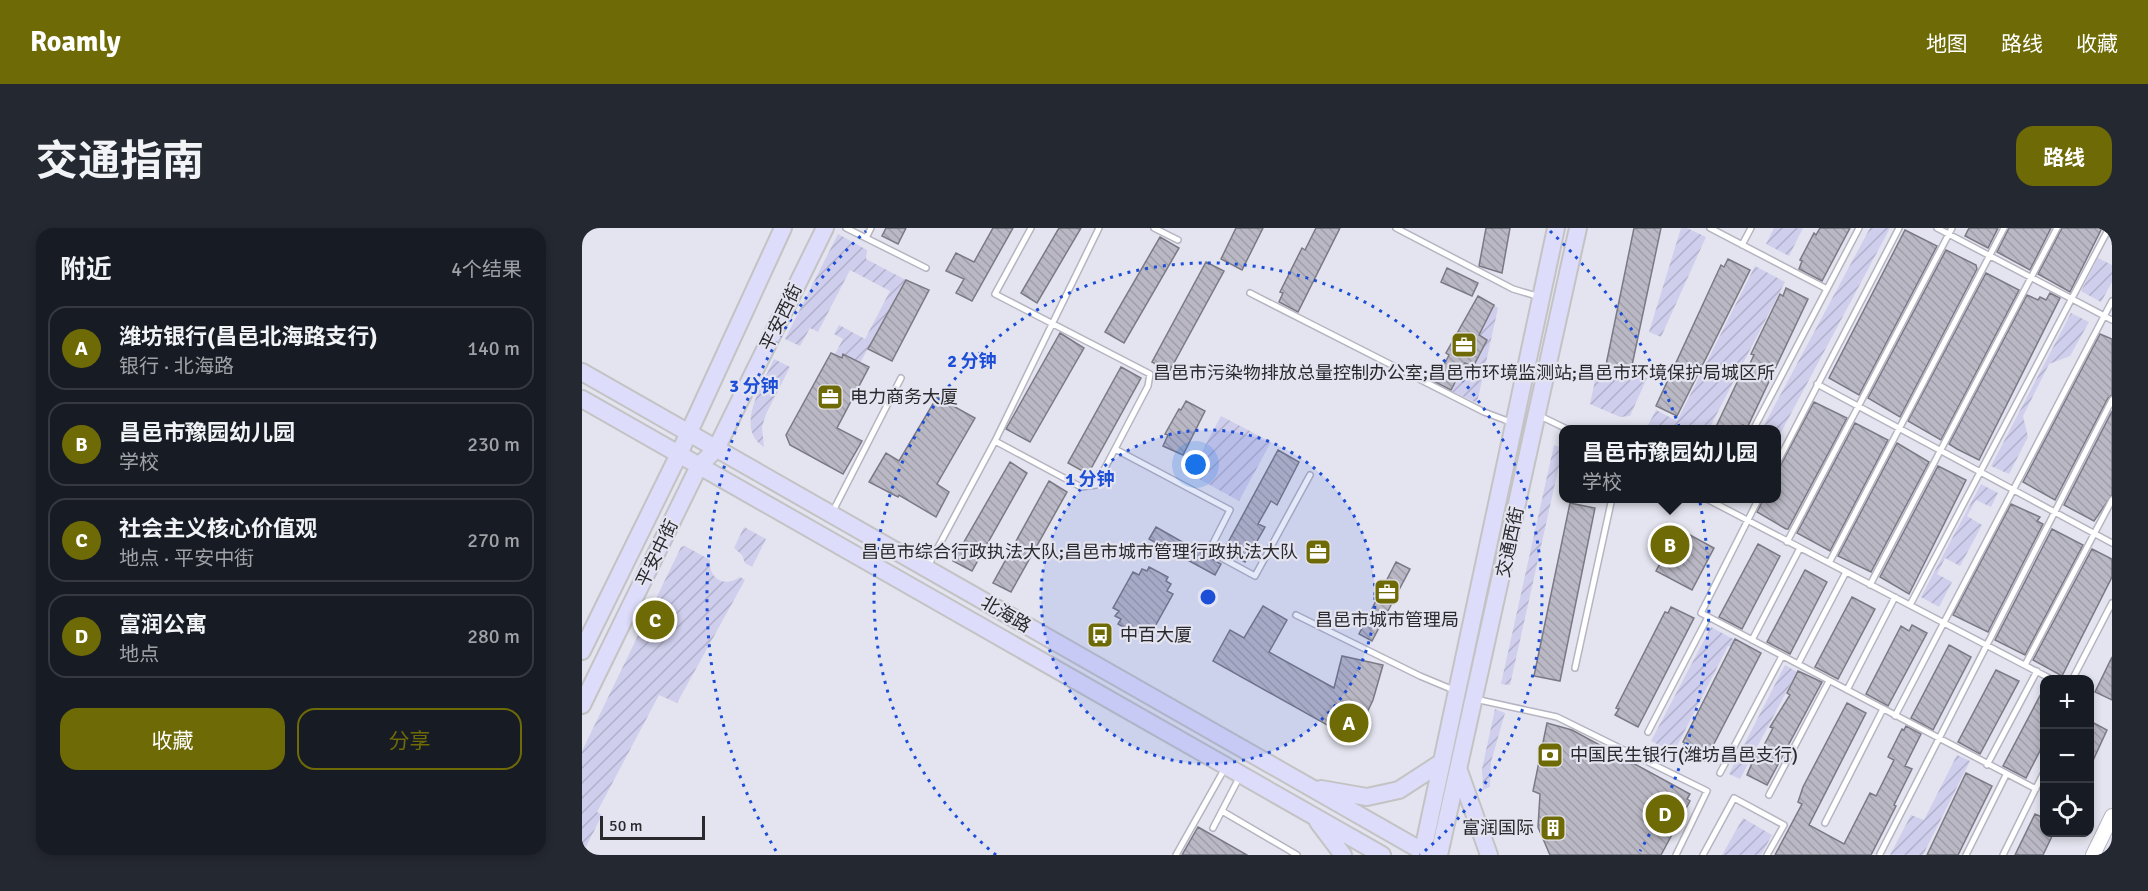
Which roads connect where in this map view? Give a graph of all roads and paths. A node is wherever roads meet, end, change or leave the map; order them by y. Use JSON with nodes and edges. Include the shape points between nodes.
{"nodes":[{"id":1,"x":783,"y":228,"type":"edge"},
{"id":2,"x":825,"y":228,"type":"edge"},
{"id":3,"x":846,"y":228,"type":"edge"},
{"id":4,"x":871,"y":228,"type":"edge"},
{"id":5,"x":1031,"y":228,"type":"edge"},
{"id":6,"x":1099,"y":228,"type":"edge"},
{"id":7,"x":1154,"y":228,"type":"edge"},
{"id":8,"x":1396,"y":228,"type":"edge"},
{"id":9,"x":1556,"y":228,"type":"edge"},
{"id":10,"x":1578,"y":228,"type":"edge"},
{"id":11,"x":1710,"y":228,"type":"edge"},
{"id":12,"x":1751,"y":228,"type":"edge"},
{"id":13,"x":1859,"y":228,"type":"edge"},
{"id":14,"x":1899,"y":228,"type":"edge"},
{"id":15,"x":1936,"y":228,"type":"edge"},
{"id":16,"x":2004,"y":228,"type":"edge"},
{"id":17,"x":2056,"y":228,"type":"edge"},
{"id":18,"x":2109,"y":228,"type":"edge"},
{"id":19,"x":1950,"y":231,"type":"edge"},
{"id":20,"x":866,"y":238,"type":"junction"},
{"id":21,"x":1178,"y":240,"type":"dead end"},
{"id":22,"x":1742,"y":245,"type":"junction"},
{"id":23,"x":1989,"y":256,"type":"junction"},
{"id":24,"x":926,"y":268,"type":"dead end"},
{"id":25,"x":2031,"y":277,"type":"junction"},
{"id":26,"x":1827,"y":289,"type":"junction"},
{"id":27,"x":1250,"y":293,"type":"dead end"},
{"id":28,"x":1541,"y":298,"type":"junction"},
{"id":29,"x":2072,"y":299,"type":"junction"},
{"id":30,"x":2112,"y":301,"type":"edge"},
{"id":31,"x":2104,"y":316,"type":"junction"},
{"id":32,"x":2112,"y":320,"type":"edge"},
{"id":33,"x":1052,"y":323,"type":"junction"},
{"id":34,"x":582,"y":372,"type":"edge"},
{"id":35,"x":902,"y":378,"type":"dead end"},
{"id":36,"x":1817,"y":384,"type":"junction"},
{"id":37,"x":582,"y":399,"type":"edge"},
{"id":38,"x":2112,"y":400,"type":"edge"},
{"id":39,"x":1858,"y":406,"type":"junction"},
{"id":40,"x":1537,"y":415,"type":"junction"},
{"id":41,"x":1514,"y":423,"type":"junction"},
{"id":42,"x":1560,"y":425,"type":"edge"},
{"id":43,"x":1755,"y":425,"type":"edge"},
{"id":44,"x":1899,"y":428,"type":"junction"},
{"id":45,"x":688,"y":433,"type":"junction"},
{"id":46,"x":995,"y":441,"type":"junction"},
{"id":47,"x":716,"y":449,"type":"junction"},
{"id":48,"x":1115,"y":449,"type":"junction"},
{"id":49,"x":1941,"y":450,"type":"junction"},
{"id":50,"x":679,"y":454,"type":"junction"},
{"id":51,"x":1781,"y":455,"type":"edge"},
{"id":52,"x":699,"y":466,"type":"junction"},
{"id":53,"x":1981,"y":472,"type":"junction"},
{"id":54,"x":1310,"y":475,"type":"dead end"},
{"id":55,"x":2013,"y":489,"type":"junction"},
{"id":56,"x":2112,"y":500,"type":"edge"},
{"id":57,"x":1611,"y":503,"type":"edge"},
{"id":58,"x":1714,"y":503,"type":"edge"},
{"id":59,"x":1756,"y":503,"type":"edge"},
{"id":60,"x":2054,"y":512,"type":"junction"},
{"id":61,"x":832,"y":514,"type":"junction"},
{"id":62,"x":1747,"y":521,"type":"junction"},
{"id":63,"x":2094,"y":533,"type":"junction"},
{"id":64,"x":1787,"y":542,"type":"junction"},
{"id":65,"x":2112,"y":543,"type":"edge"},
{"id":66,"x":1800,"y":548,"type":"junction"},
{"id":67,"x":1828,"y":563,"type":"junction"},
{"id":68,"x":927,"y":569,"type":"junction"},
{"id":69,"x":1846,"y":572,"type":"junction"},
{"id":70,"x":1870,"y":585,"type":"junction"},
{"id":71,"x":1895,"y":597,"type":"junction"},
{"id":72,"x":2112,"y":603,"type":"edge"},
{"id":73,"x":1910,"y":605,"type":"junction"},
{"id":74,"x":1296,"y":615,"type":"dead end"},
{"id":75,"x":1708,"y":617,"type":"junction"},
{"id":76,"x":1943,"y":622,"type":"junction"},
{"id":77,"x":1752,"y":640,"type":"junction"},
{"id":78,"x":1986,"y":645,"type":"junction"},
{"id":79,"x":582,"y":651,"type":"edge"},
{"id":80,"x":1782,"y":656,"type":"junction"},
{"id":81,"x":1798,"y":664,"type":"junction"},
{"id":82,"x":2025,"y":665,"type":"junction"},
{"id":83,"x":1575,"y":668,"type":"dead end"},
{"id":84,"x":2037,"y":671,"type":"junction"},
{"id":85,"x":2044,"y":675,"type":"edge"},
{"id":86,"x":2075,"y":675,"type":"edge"},
{"id":87,"x":1829,"y":681,"type":"junction"},
{"id":88,"x":1847,"y":690,"type":"junction"},
{"id":89,"x":1457,"y":692,"type":"junction"},
{"id":90,"x":1475,"y":699,"type":"junction"},
{"id":91,"x":582,"y":705,"type":"edge"},
{"id":92,"x":1883,"y":710,"type":"junction"},
{"id":93,"x":1895,"y":716,"type":"junction"},
{"id":94,"x":1648,"y":732,"type":"dead end"},
{"id":95,"x":1938,"y":739,"type":"junction"},
{"id":96,"x":1442,"y":762,"type":"junction"},
{"id":97,"x":1987,"y":765,"type":"junction"},
{"id":98,"x":1233,"y":770,"type":"junction"},
{"id":99,"x":1459,"y":771,"type":"junction"},
{"id":100,"x":1720,"y":773,"type":"dead end"},
{"id":101,"x":2006,"y":775,"type":"junction"},
{"id":102,"x":2040,"y":780,"type":"edge"},
{"id":103,"x":1309,"y":787,"type":"junction"},
{"id":104,"x":2036,"y":789,"type":"junction"},
{"id":105,"x":1769,"y":795,"type":"dead end"},
{"id":106,"x":1222,"y":811,"type":"junction"},
{"id":107,"x":1314,"y":816,"type":"junction"},
{"id":108,"x":2112,"y":816,"type":"edge"},
{"id":109,"x":1825,"y":823,"type":"dead end"},
{"id":110,"x":1213,"y":828,"type":"dead end"},
{"id":111,"x":1428,"y":854,"type":"edge"},
{"id":112,"x":1880,"y":854,"type":"edge"},
{"id":113,"x":1176,"y":855,"type":"edge"},
{"id":114,"x":1297,"y":855,"type":"edge"},
{"id":115,"x":1343,"y":855,"type":"edge"},
{"id":116,"x":1382,"y":855,"type":"edge"},
{"id":117,"x":1489,"y":855,"type":"edge"},
{"id":118,"x":1676,"y":855,"type":"edge"},
{"id":119,"x":1702,"y":855,"type":"edge"},
{"id":120,"x":1767,"y":855,"type":"edge"},
{"id":121,"x":1966,"y":855,"type":"edge"},
{"id":122,"x":2003,"y":855,"type":"edge"},
{"id":123,"x":2093,"y":855,"type":"edge"}],
"edges":[{"from":1,"to":45,"type":"main road","name":"平安西街"},
{"from":2,"to":47,"type":"main road","name":"平安西街"},
{"from":3,"to":20,"type":"lane"},
{"from":4,"to":20,"type":"lane"},
{"from":5,"to":33,"type":"lane","via":[[995,294]]},
{"from":6,"to":33,"type":"lane"},
{"from":7,"to":21,"type":"lane"},
{"from":8,"to":28,"type":"lane","via":[[1513,289]]},
{"from":9,"to":28,"type":"main road","name":"交通西街"},
{"from":10,"to":40,"type":"main road","name":"交通西街"},
{"from":11,"to":22,"type":"lane"},
{"from":12,"to":22,"type":"lane"},
{"from":13,"to":26,"type":"lane"},
{"from":14,"to":36,"type":"lane"},
{"from":15,"to":19,"type":"lane"},
{"from":16,"to":23,"type":"lane"},
{"from":17,"to":25,"type":"lane"},
{"from":18,"to":29,"type":"lane"},
{"from":19,"to":23,"type":"lane"},
{"from":19,"to":39,"type":"lane"},
{"from":20,"to":24,"type":"lane"},
{"from":22,"to":26,"type":"lane"},
{"from":23,"to":25,"type":"lane"},
{"from":23,"to":44,"type":"lane"},
{"from":25,"to":29,"type":"lane"},
{"from":25,"to":49,"type":"lane"},
{"from":26,"to":43,"type":"lane"},
{"from":27,"to":41,"type":"lane","via":[[1484,412]]},
{"from":28,"to":41,"type":"main road","name":"交通西街"},
{"from":29,"to":31,"type":"lane"},
{"from":29,"to":53,"type":"lane"},
{"from":30,"to":31,"type":"lane"},
{"from":31,"to":32,"type":"lane"},
{"from":31,"to":55,"type":"lane"},
{"from":33,"to":46,"type":"lane"},
{"from":33,"to":48,"type":"lane","via":[[1150,374],[1148,386]]},
{"from":34,"to":45,"type":"main road","name":"北海路"},
{"from":35,"to":61,"type":"lane"},
{"from":36,"to":39,"type":"lane"},
{"from":36,"to":51,"type":"lane"},
{"from":37,"to":50,"type":"main road","name":"北海路"},
{"from":38,"to":60,"type":"lane"},
{"from":39,"to":44,"type":"lane"},
{"from":39,"to":64,"type":"lane"},
{"from":40,"to":42,"type":"lane"},
{"from":40,"to":90,"type":"main road","name":"交通西街"},
{"from":41,"to":89,"type":"main road","name":"交通西街"},
{"from":44,"to":49,"type":"lane"},
{"from":44,"to":67,"type":"lane"},
{"from":45,"to":47,"type":"main road","name":"北海路"},
{"from":45,"to":50,"type":"main road","name":"平安西街"},
{"from":46,"to":48,"type":"lane","via":[[1081,487],[1096,485]]},
{"from":46,"to":68,"type":"lane"},
{"from":47,"to":52,"type":"main road","name":"平安西街"},
{"from":47,"to":61,"type":"main road","name":"北海路"},
{"from":48,"to":54,"type":"lane","via":[[1230,510],[1209,551],[1255,576]]},
{"from":49,"to":53,"type":"lane"},
{"from":49,"to":70,"type":"lane"},
{"from":50,"to":52,"type":"main road","name":"北海路"},
{"from":50,"to":79,"type":"main road","name":"平安中街"},
{"from":52,"to":91,"type":"main road","name":"平安中街"},
{"from":52,"to":98,"type":"main road","name":"北海路"},
{"from":53,"to":55,"type":"lane"},
{"from":53,"to":73,"type":"lane"},
{"from":55,"to":60,"type":"lane"},
{"from":55,"to":76,"type":"lane"},
{"from":56,"to":63,"type":"lane"},
{"from":57,"to":83,"type":"lane"},
{"from":58,"to":62,"type":"lane"},
{"from":59,"to":62,"type":"lane"},
{"from":60,"to":63,"type":"lane"},
{"from":60,"to":78,"type":"lane"},
{"from":61,"to":68,"type":"main road","name":"北海路"},
{"from":62,"to":64,"type":"lane"},
{"from":62,"to":75,"type":"lane","via":[[1701,613]]},
{"from":63,"to":65,"type":"lane"},
{"from":63,"to":82,"type":"lane"},
{"from":64,"to":66,"type":"lane"},
{"from":66,"to":67,"type":"lane"},
{"from":66,"to":77,"type":"lane"},
{"from":67,"to":69,"type":"lane"},
{"from":68,"to":103,"type":"main road","name":"北海路"},
{"from":69,"to":70,"type":"lane"},
{"from":69,"to":81,"type":"lane"},
{"from":70,"to":71,"type":"lane"},
{"from":71,"to":73,"type":"lane"},
{"from":71,"to":88,"type":"lane"},
{"from":72,"to":86,"type":"lane"},
{"from":73,"to":76,"type":"lane"},
{"from":74,"to":89,"type":"lane"},
{"from":75,"to":77,"type":"lane"},
{"from":75,"to":94,"type":"lane"},
{"from":76,"to":78,"type":"lane"},
{"from":76,"to":93,"type":"lane"},
{"from":77,"to":80,"type":"lane"},
{"from":78,"to":82,"type":"lane"},
{"from":78,"to":95,"type":"lane"},
{"from":80,"to":81,"type":"lane"},
{"from":80,"to":100,"type":"lane"},
{"from":81,"to":87,"type":"lane"},
{"from":82,"to":84,"type":"lane"},
{"from":84,"to":85,"type":"lane"},
{"from":84,"to":97,"type":"lane"},
{"from":87,"to":88,"type":"lane"},
{"from":87,"to":105,"type":"lane"},
{"from":88,"to":92,"type":"lane"},
{"from":89,"to":96,"type":"main road","name":"交通西街"},
{"from":90,"to":99,"type":"main road","name":"交通西街"},
{"from":90,"to":118,"type":"lane","via":[[1557,717],[1707,791]]},
{"from":92,"to":93,"type":"lane"},
{"from":92,"to":109,"type":"lane"},
{"from":93,"to":95,"type":"lane"},
{"from":95,"to":97,"type":"lane"},
{"from":95,"to":112,"type":"lane"},
{"from":96,"to":103,"type":"main road","via":[[1399,790],[1367,797]]},
{"from":96,"to":111,"type":"main road","name":"交通西街"},
{"from":97,"to":101,"type":"lane"},
{"from":98,"to":106,"type":"lane"},
{"from":98,"to":107,"type":"main road","name":"北海路"},
{"from":98,"to":113,"type":"lane"},
{"from":99,"to":111,"type":"main road","name":"交通西街"},
{"from":99,"to":117,"type":"main road"},
{"from":101,"to":104,"type":"lane"},
{"from":101,"to":121,"type":"lane"},
{"from":102,"to":104,"type":"lane"},
{"from":103,"to":111,"type":"main road","name":"北海路"},
{"from":104,"to":122,"type":"lane"},
{"from":106,"to":110,"type":"lane"},
{"from":106,"to":114,"type":"lane"},
{"from":107,"to":115,"type":"main road"},
{"from":107,"to":116,"type":"main road","name":"北海路"},
{"from":108,"to":123,"type":"street"},
{"from":119,"to":120,"type":"lane","via":[[1734,798],[1784,825]]}]}
